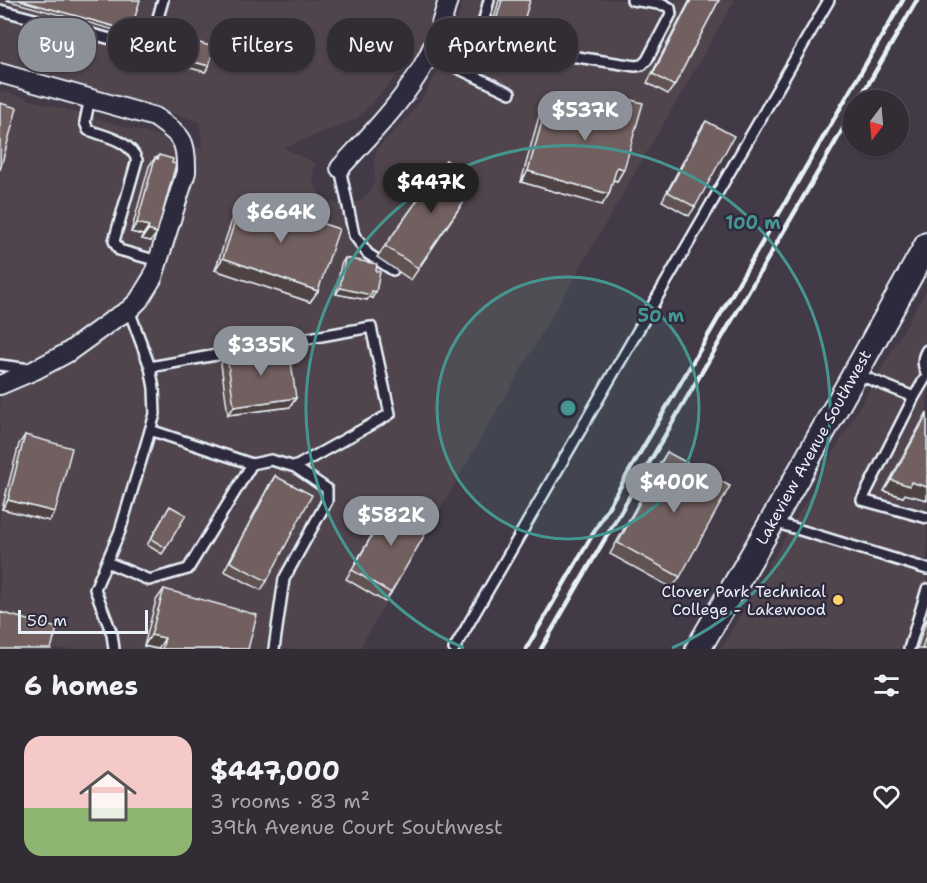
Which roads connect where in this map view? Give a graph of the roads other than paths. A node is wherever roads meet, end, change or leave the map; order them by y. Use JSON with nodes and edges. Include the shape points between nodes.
{"nodes":[{"id":1,"x":163,"y":0,"type":"edge"},
{"id":2,"x":448,"y":0,"type":"edge"},
{"id":3,"x":489,"y":0,"type":"edge"},
{"id":4,"x":632,"y":0,"type":"edge"},
{"id":5,"x":829,"y":0,"type":"edge"},
{"id":6,"x":0,"y":10,"type":"edge"},
{"id":7,"x":442,"y":18,"type":"edge"},
{"id":8,"x":484,"y":18,"type":"edge"},
{"id":9,"x":578,"y":57,"type":"edge"},
{"id":10,"x":426,"y":59,"type":"edge"},
{"id":11,"x":466,"y":72,"type":"edge"},
{"id":12,"x":0,"y":73,"type":"edge"},
{"id":13,"x":510,"y":93,"type":"dead end"},
{"id":14,"x":90,"y":98,"type":"junction"},
{"id":15,"x":340,"y":168,"type":"joint"},
{"id":16,"x":927,"y":244,"type":"edge"},
{"id":17,"x":158,"y":261,"type":"junction"},
{"id":18,"x":393,"y":270,"type":"edge"},
{"id":19,"x":129,"y":310,"type":"junction"},
{"id":20,"x":927,"y":350,"type":"edge"},
{"id":21,"x":0,"y":365,"type":"edge"},
{"id":22,"x":150,"y":367,"type":"junction"},
{"id":23,"x":35,"y":370,"type":"junction"},
{"id":24,"x":855,"y":373,"type":"junction"},
{"id":25,"x":927,"y":375,"type":"edge"},
{"id":26,"x":0,"y":385,"type":"edge"},
{"id":27,"x":914,"y":397,"type":"junction"},
{"id":28,"x":150,"y":430,"type":"junction"},
{"id":29,"x":252,"y":464,"type":"junction"},
{"id":30,"x":295,"y":467,"type":"junction"},
{"id":31,"x":927,"y":518,"type":"edge"},
{"id":32,"x":772,"y":521,"type":"junction"},
{"id":33,"x":107,"y":562,"type":"junction"},
{"id":34,"x":927,"y":569,"type":"edge"},
{"id":35,"x":927,"y":589,"type":"edge"},
{"id":36,"x":114,"y":649,"type":"edge"},
{"id":37,"x":274,"y":649,"type":"edge"},
{"id":38,"x":454,"y":649,"type":"edge"},
{"id":39,"x":698,"y":649,"type":"edge"},
{"id":40,"x":909,"y":649,"type":"edge"}],
"edges":[{"from":1,"to":6,"type":"lane","via":[[149,49]]},
{"from":2,"to":7,"type":"street"},
{"from":3,"to":8,"type":"lane"},
{"from":4,"to":9,"type":"lane","via":[[670,8],[671,14],[647,60],[635,66]]},
{"from":5,"to":38,"type":"lane"},
{"from":10,"to":15,"type":"street","via":[[415,80]]},
{"from":11,"to":13,"type":"lane"},
{"from":12,"to":14,"type":"street"},
{"from":14,"to":17,"type":"lane","via":[[85,122],[88,130],[122,142],[137,160],[114,241],[119,250]]},
{"from":14,"to":17,"type":"street","via":[[155,117],[182,140],[186,172]]},
{"from":15,"to":18,"type":"lane","via":[[354,235],[368,254]]},
{"from":16,"to":24,"type":"street","name":"Lakeview Avenue Southwest"},
{"from":17,"to":19,"type":"street","via":[[146,290]]},
{"from":19,"to":22,"type":"lane"},
{"from":19,"to":23,"type":"street"},
{"from":20,"to":25,"type":"lane","via":[[922,364]]},
{"from":21,"to":23,"type":"lane"},
{"from":22,"to":28,"type":"lane","via":[[154,414]]},
{"from":22,"to":30,"type":"lane","via":[[371,327],[390,414]]},
{"from":23,"to":26,"type":"street"},
{"from":24,"to":27,"type":"lane"},
{"from":24,"to":32,"type":"street","name":"Lakeview Avenue Southwest"},
{"from":25,"to":27,"type":"lane"},
{"from":27,"to":31,"type":"lane","via":[[862,500]]},
{"from":28,"to":29,"type":"lane"},
{"from":28,"to":33,"type":"lane"},
{"from":29,"to":30,"type":"lane","via":[[272,460]]},
{"from":29,"to":33,"type":"lane","via":[[188,569],[149,579]]},
{"from":30,"to":37,"type":"lane","via":[[327,489],[327,501],[284,579]]},
{"from":32,"to":34,"type":"lane"},
{"from":32,"to":39,"type":"street","name":"Lakeview Avenue Southwest"},
{"from":33,"to":36,"type":"lane","via":[[95,590]]},
{"from":35,"to":40,"type":"lane"}]}
